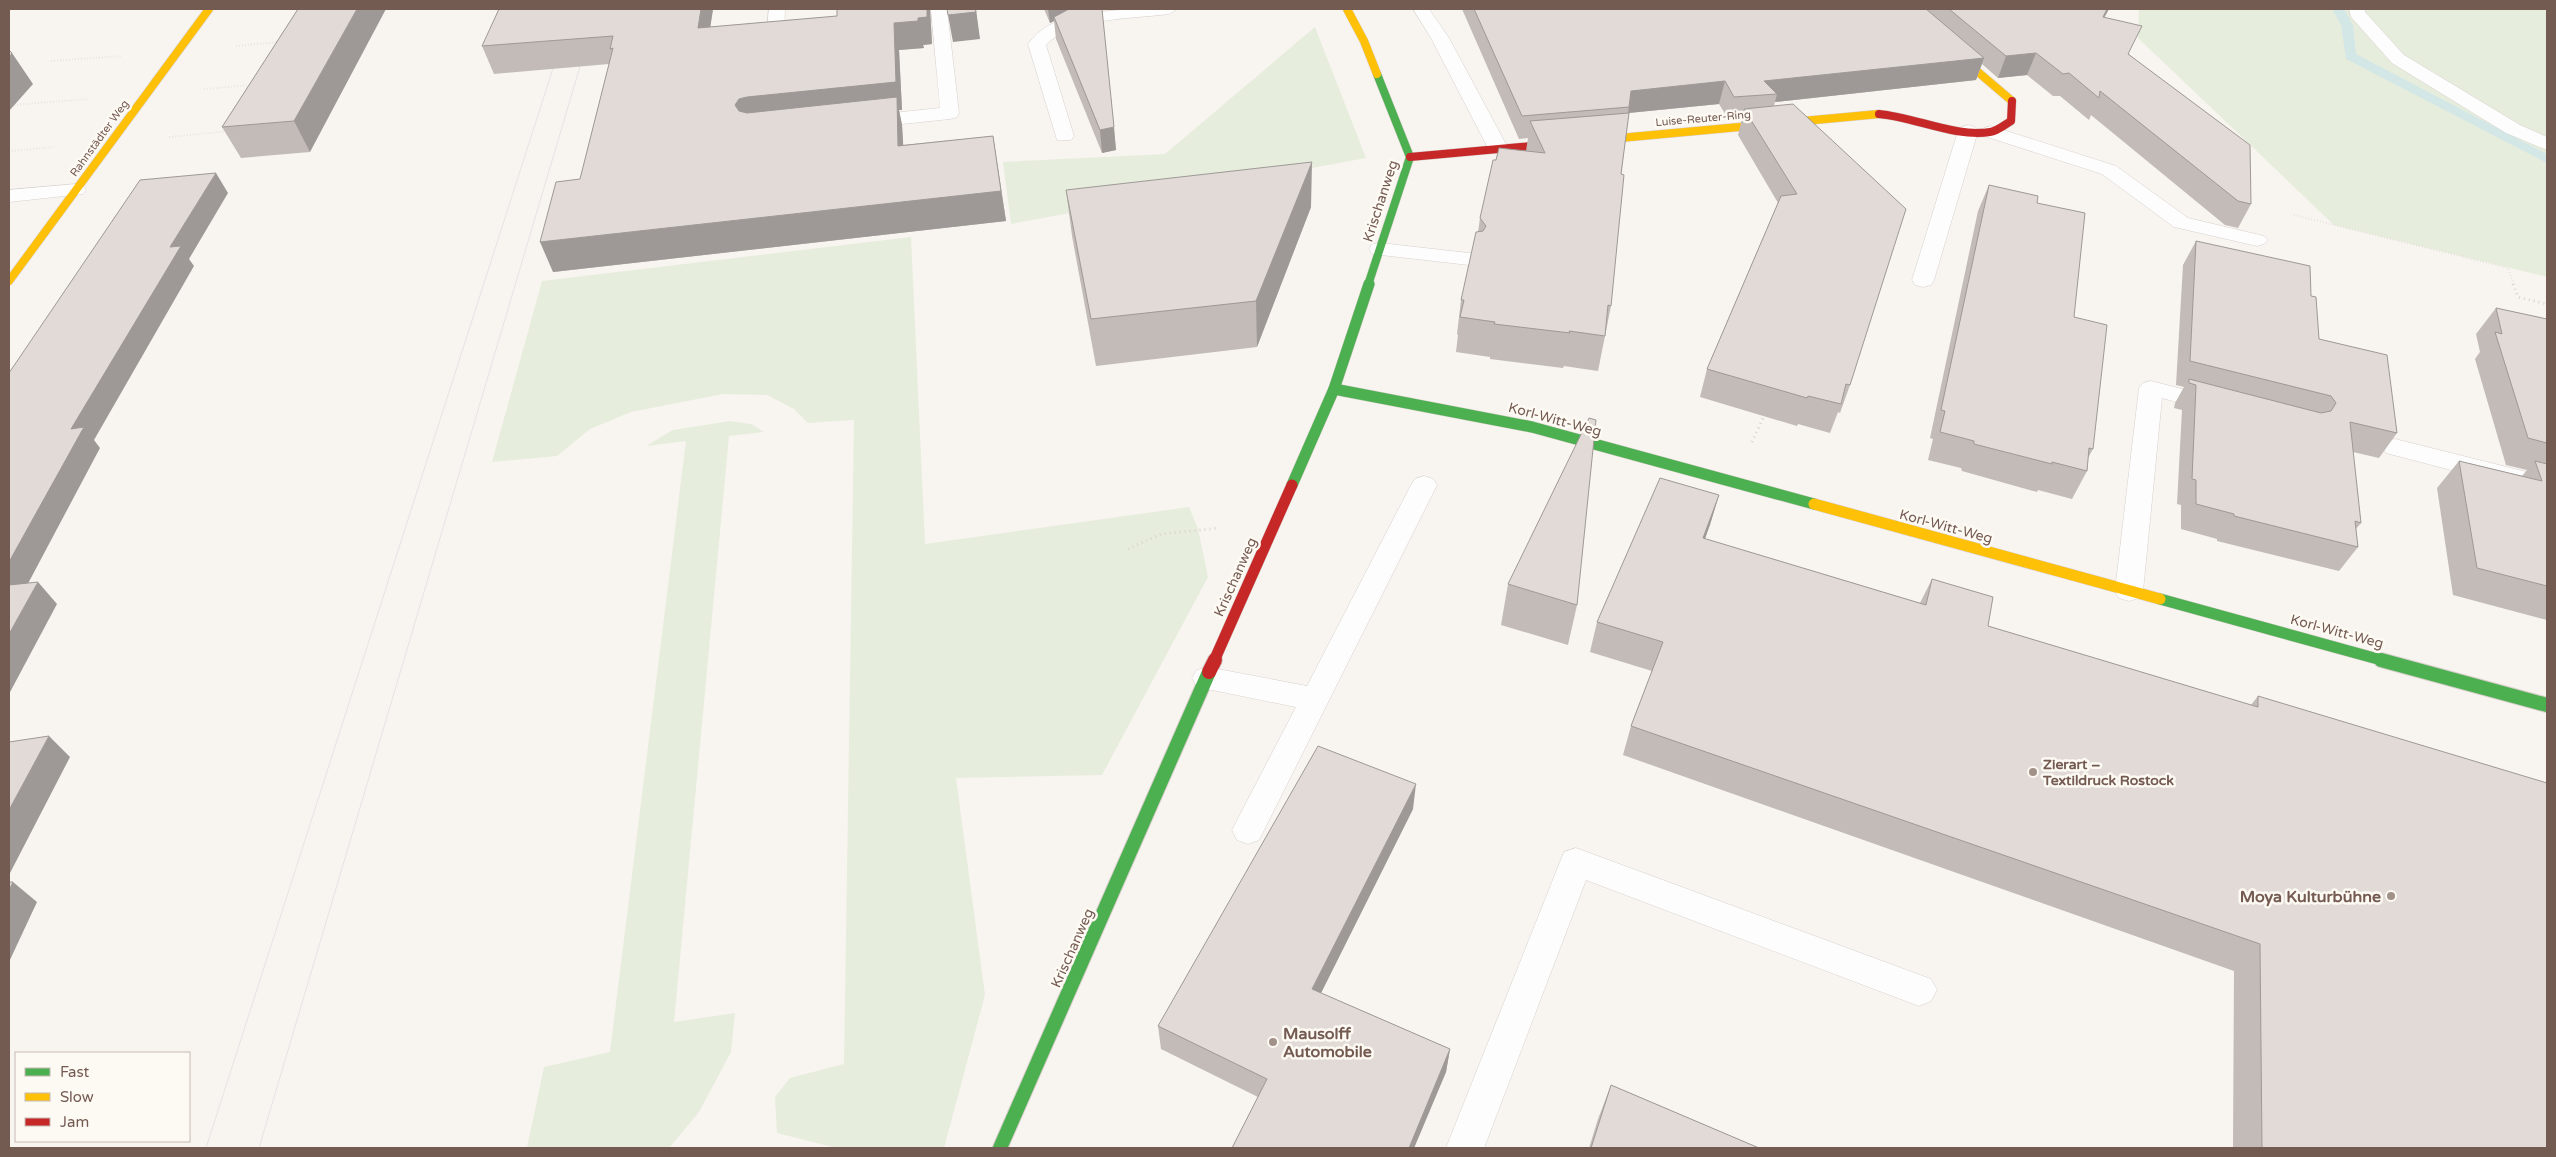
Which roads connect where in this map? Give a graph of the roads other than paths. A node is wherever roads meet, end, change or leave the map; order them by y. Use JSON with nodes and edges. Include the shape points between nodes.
{"nodes":[{"id":1,"x":209,"y":9,"type":"edge"},
{"id":2,"x":777,"y":9,"type":"edge"},
{"id":3,"x":938,"y":9,"type":"edge"},
{"id":4,"x":1169,"y":9,"type":"edge"},
{"id":5,"x":1347,"y":9,"type":"edge"},
{"id":6,"x":1421,"y":9,"type":"edge"},
{"id":7,"x":1904,"y":9,"type":"edge"},
{"id":8,"x":2357,"y":9,"type":"edge"},
{"id":9,"x":775,"y":39,"type":"edge"},
{"id":10,"x":842,"y":124,"type":"edge"},
{"id":11,"x":1968,"y":131,"type":"junction"},
{"id":12,"x":1991,"y":132,"type":"junction"},
{"id":13,"x":1064,"y":136,"type":"dead end"},
{"id":14,"x":2547,"y":144,"type":"edge"},
{"id":15,"x":1498,"y":148,"type":"junction"},
{"id":16,"x":1410,"y":157,"type":"junction"},
{"id":17,"x":76,"y":190,"type":"junction"},
{"id":18,"x":9,"y":196,"type":"edge"},
{"id":19,"x":2257,"y":240,"type":"dead end"},
{"id":20,"x":1380,"y":250,"type":"junction"},
{"id":21,"x":1469,"y":259,"type":"edge"},
{"id":22,"x":1923,"y":280,"type":"dead end"},
{"id":23,"x":9,"y":282,"type":"edge"},
{"id":24,"x":1334,"y":389,"type":"junction"},
{"id":25,"x":2237,"y":410,"type":"edge"},
{"id":26,"x":2395,"y":447,"type":"edge"},
{"id":27,"x":1424,"y":485,"type":"dead end"},
{"id":28,"x":2547,"y":486,"type":"edge"},
{"id":29,"x":2129,"y":590,"type":"junction"},
{"id":30,"x":1207,"y":678,"type":"junction"},
{"id":31,"x":1316,"y":699,"type":"junction"},
{"id":32,"x":2547,"y":705,"type":"edge"},
{"id":33,"x":1248,"y":830,"type":"dead end"},
{"id":34,"x":1919,"y":990,"type":"dead end"},
{"id":35,"x":1009,"y":1146,"type":"edge"},
{"id":36,"x":1465,"y":1148,"type":"edge"}],
"edges":[{"from":1,"to":17,"type":"street","name":"Rahnstädter Weg"},
{"from":2,"to":9,"type":"lane"},
{"from":3,"to":10,"type":"lane","via":[[950,113]]},
{"from":4,"to":13,"type":"lane","via":[[1072,20],[1048,32],[1038,44]]},
{"from":5,"to":16,"type":"street","name":"Krischanweg","via":[[1364,40]]},
{"from":6,"to":15,"type":"lane","via":[[1440,38]]},
{"from":7,"to":12,"type":"street","via":[[2013,101],[2011,121]]},
{"from":8,"to":14,"type":"lane","via":[[2357,13],[2398,59],[2513,129]]},
{"from":11,"to":12,"type":"street","name":"Luise-Reuter-Ring"},
{"from":11,"to":15,"type":"street","name":"Luise-Reuter-Ring","via":[[1881,114]]},
{"from":11,"to":22,"type":"lane"},
{"from":12,"to":19,"type":"lane","via":[[2109,170],[2181,223]]},
{"from":15,"to":16,"type":"street","name":"Luise-Reuter-Ring"},
{"from":16,"to":20,"type":"street","name":"Krischanweg"},
{"from":17,"to":18,"type":"lane"},
{"from":17,"to":23,"type":"street","name":"Rahnstädter Weg"},
{"from":20,"to":21,"type":"lane"},
{"from":20,"to":24,"type":"street","name":"Krischanweg"},
{"from":24,"to":29,"type":"street","name":"Korl-Witt-Weg","via":[[1532,427]]},
{"from":24,"to":30,"type":"street","name":"Krischanweg"},
{"from":25,"to":29,"type":"lane","via":[[2151,388]]},
{"from":26,"to":28,"type":"lane"},
{"from":27,"to":31,"type":"lane"},
{"from":29,"to":32,"type":"street","name":"Korl-Witt-Weg"},
{"from":30,"to":31,"type":"lane"},
{"from":30,"to":35,"type":"street","name":"Krischanweg"},
{"from":31,"to":33,"type":"lane"},
{"from":34,"to":36,"type":"lane","via":[[1576,862]]}]}
